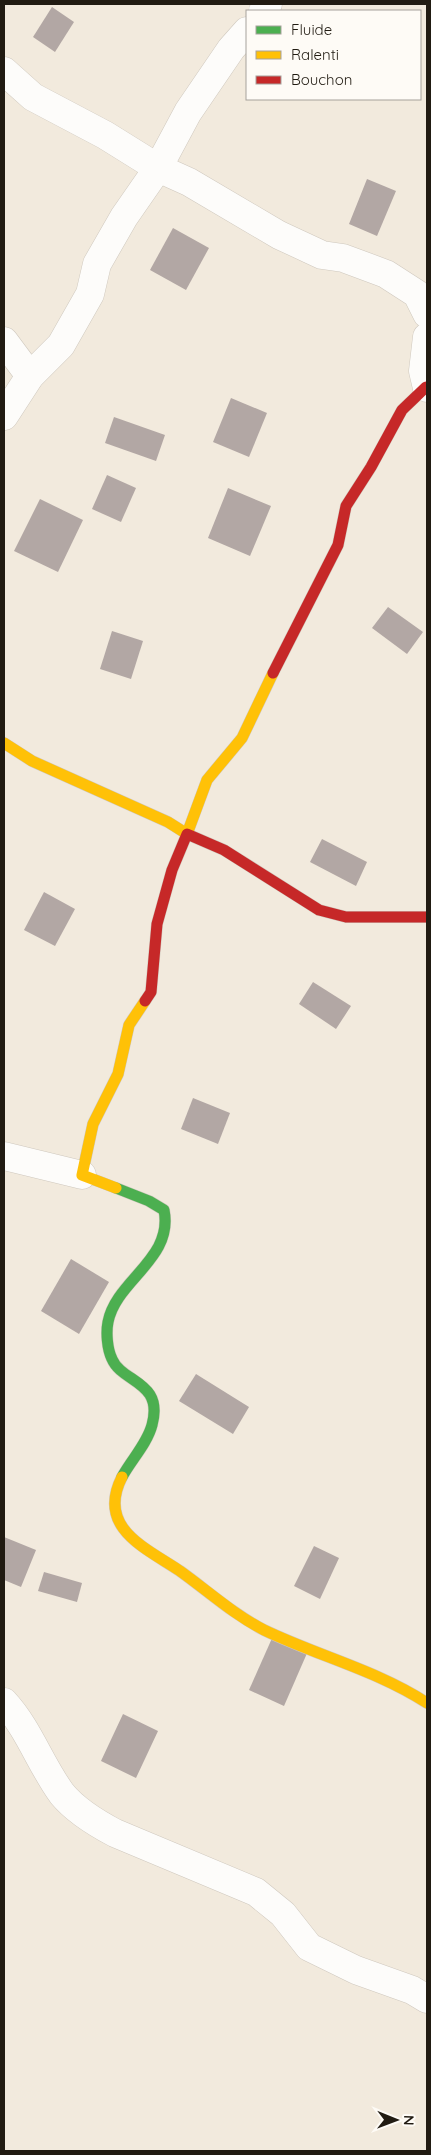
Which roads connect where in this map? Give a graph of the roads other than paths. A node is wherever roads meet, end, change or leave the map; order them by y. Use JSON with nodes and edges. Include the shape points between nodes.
{"nodes":[{"id":1,"x":246,"y":32,"type":"edge"},
{"id":2,"x":4,"y":71,"type":"edge"},
{"id":3,"x":158,"y":168,"type":"junction"},
{"id":4,"x":424,"y":301,"type":"edge"},
{"id":5,"x":427,"y":337,"type":"edge"},
{"id":6,"x":4,"y":341,"type":"edge"},
{"id":7,"x":30,"y":376,"type":"junction"},
{"id":8,"x":427,"y":388,"type":"edge"},
{"id":9,"x":4,"y":416,"type":"edge"},
{"id":10,"x":4,"y":743,"type":"edge"},
{"id":11,"x":187,"y":834,"type":"junction"},
{"id":12,"x":427,"y":917,"type":"edge"},
{"id":13,"x":4,"y":1156,"type":"edge"},
{"id":14,"x":82,"y":1175,"type":"junction"},
{"id":15,"x":4,"y":1702,"type":"edge"},
{"id":16,"x":427,"y":1702,"type":"edge"},
{"id":17,"x":427,"y":1999,"type":"edge"}],
"edges":[{"from":1,"to":3,"type":"street","via":[[188,112]]},
{"from":2,"to":3,"type":"street","via":[[33,96]]},
{"from":3,"to":4,"type":"street","via":[[189,182],[279,235],[322,254],[386,274]]},
{"from":3,"to":7,"type":"street","via":[[97,264],[93,286],[61,345]]},
{"from":5,"to":8,"type":"street","via":[[423,371]]},
{"from":6,"to":7,"type":"street"},
{"from":7,"to":9,"type":"street"},
{"from":8,"to":11,"type":"street","via":[[402,410],[346,506],[338,545],[242,738],[207,780]]},
{"from":10,"to":11,"type":"street","via":[[32,761],[168,822]]},
{"from":11,"to":12,"type":"street","via":[[224,850],[318,910],[346,917]]},
{"from":11,"to":14,"type":"street","via":[[172,870],[157,924],[151,992],[128,1025],[118,1074],[93,1124]]},
{"from":13,"to":14,"type":"street"},
{"from":14,"to":16,"type":"street","via":[[149,1201],[164,1210],[168,1224],[161,1242],[112,1312],[107,1329],[112,1360],[149,1393],[155,1409],[153,1428],[128,1464],[116,1494],[117,1516],[127,1536],[134,1544],[154,1553],[251,1623],[359,1667]]},
{"from":15,"to":17,"type":"street","via":[[18,1717],[62,1794],[95,1822],[256,1892],[283,1914],[309,1947]]}]}
